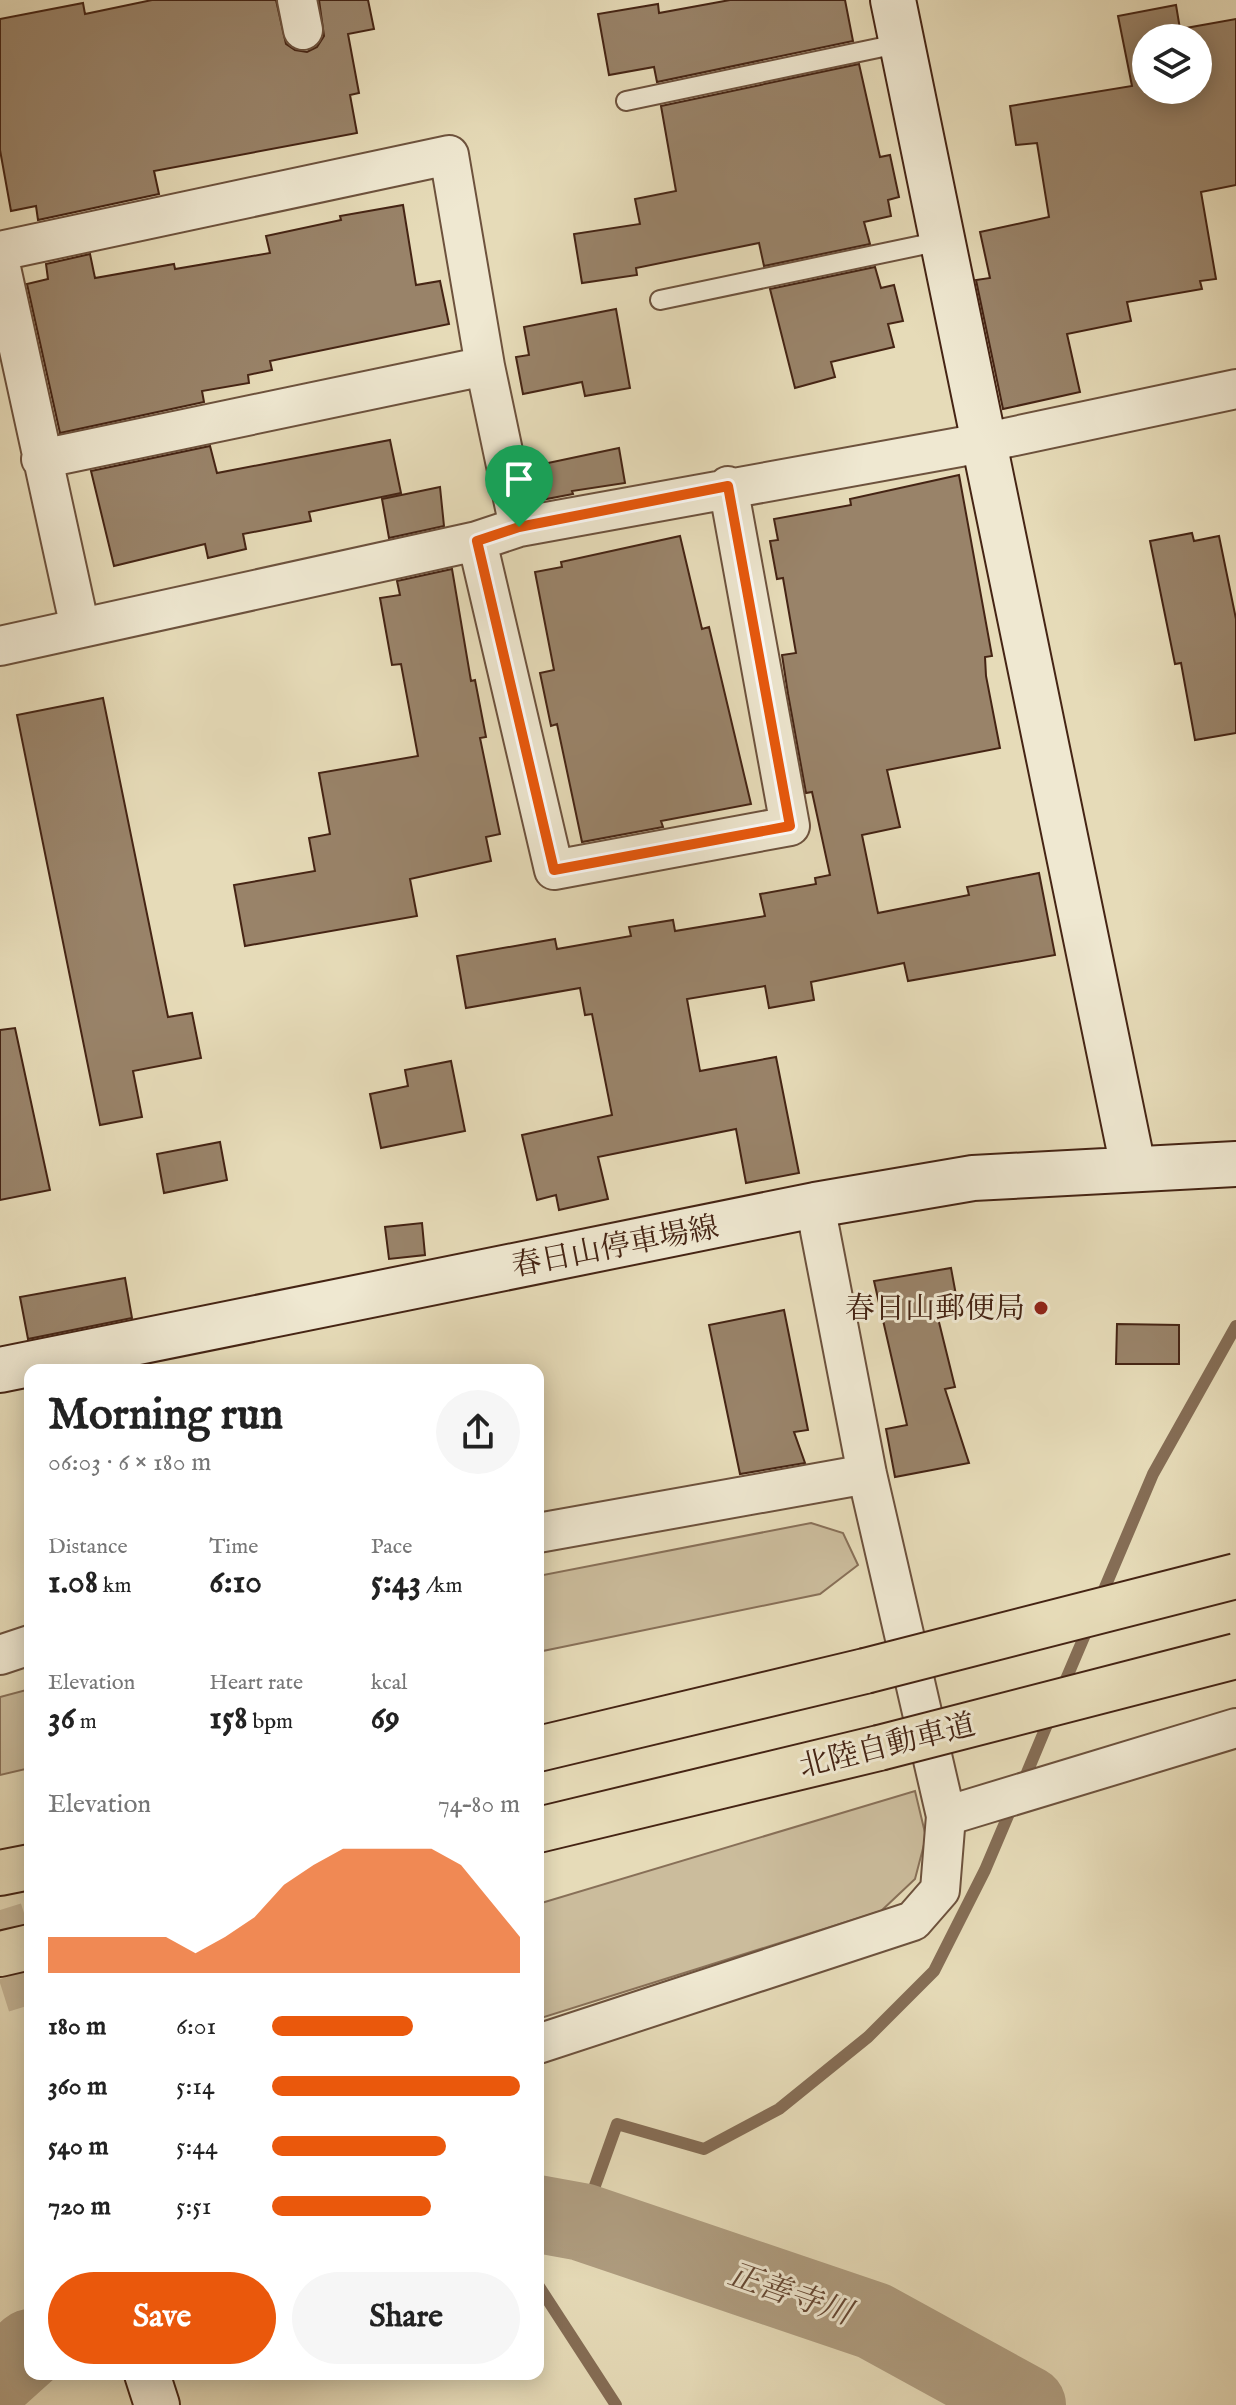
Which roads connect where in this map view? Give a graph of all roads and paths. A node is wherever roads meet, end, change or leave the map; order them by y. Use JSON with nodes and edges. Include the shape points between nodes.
{"nodes":[{"id":1,"x":893,"y":0,"type":"edge"},
{"id":2,"x":902,"y":43,"type":"junction"},
{"id":3,"x":626,"y":101,"type":"dead end"},
{"id":4,"x":941,"y":241,"type":"junction"},
{"id":5,"x":0,"y":251,"type":"edge"},
{"id":6,"x":0,"y":263,"type":"edge"},
{"id":7,"x":660,"y":300,"type":"dead end"},
{"id":8,"x":485,"y":366,"type":"junction"},
{"id":9,"x":1236,"y":389,"type":"edge"},
{"id":10,"x":982,"y":443,"type":"junction"},
{"id":11,"x":41,"y":459,"type":"junction"},
{"id":12,"x":728,"y":486,"type":"junction"},
{"id":13,"x":519,"y":527,"type":"junction"},
{"id":14,"x":477,"y":541,"type":"junction"},
{"id":15,"x":80,"y":628,"type":"junction"},
{"id":16,"x":0,"y":646,"type":"edge"},
{"id":17,"x":1236,"y":1164,"type":"edge"},
{"id":18,"x":1133,"y":1167,"type":"junction"},
{"id":19,"x":815,"y":1205,"type":"junction"},
{"id":20,"x":30,"y":1364,"type":"edge"},
{"id":21,"x":24,"y":1365,"type":"edge"},
{"id":22,"x":0,"y":1370,"type":"edge"},
{"id":23,"x":867,"y":1474,"type":"junction"},
{"id":24,"x":544,"y":1532,"type":"edge"},
{"id":25,"x":1236,"y":1576,"type":"edge"},
{"id":26,"x":24,"y":1647,"type":"edge"},
{"id":27,"x":0,"y":1655,"type":"edge"},
{"id":28,"x":1236,"y":1656,"type":"edge"},
{"id":29,"x":1236,"y":1728,"type":"edge"},
{"id":30,"x":544,"y":1748,"type":"edge"},
{"id":31,"x":946,"y":1816,"type":"junction"},
{"id":32,"x":544,"y":1829,"type":"edge"},
{"id":33,"x":24,"y":1868,"type":"edge"},
{"id":34,"x":0,"y":1873,"type":"edge"},
{"id":35,"x":24,"y":1948,"type":"edge"},
{"id":36,"x":0,"y":1954,"type":"edge"},
{"id":37,"x":544,"y":2042,"type":"edge"},
{"id":38,"x":149,"y":2380,"type":"edge"},
{"id":39,"x":157,"y":2405,"type":"edge"}],
"edges":[{"from":1,"to":2,"type":"main road"},
{"from":2,"to":3,"type":"lane"},
{"from":2,"to":4,"type":"main road"},
{"from":4,"to":7,"type":"lane"},
{"from":4,"to":10,"type":"main road"},
{"from":5,"to":8,"type":"street","via":[[449,155]]},
{"from":6,"to":11,"type":"street"},
{"from":8,"to":11,"type":"street"},
{"from":8,"to":13,"type":"street"},
{"from":9,"to":10,"type":"street"},
{"from":10,"to":12,"type":"street"},
{"from":10,"to":18,"type":"main road"},
{"from":11,"to":15,"type":"street"},
{"from":12,"to":13,"type":"street"},
{"from":12,"to":14,"type":"street","via":[[790,826],[554,870]]},
{"from":13,"to":14,"type":"street"},
{"from":14,"to":15,"type":"street"},
{"from":15,"to":16,"type":"street"},
{"from":17,"to":18,"type":"main road","name":"春日山停車場線"},
{"from":18,"to":19,"type":"main road","name":"春日山停車場線","via":[[973,1178]]},
{"from":19,"to":20,"type":"main road","name":"春日山停車場線"},
{"from":19,"to":23,"type":"street"},
{"from":21,"to":22,"type":"main road","name":"春日山停車場線"},
{"from":23,"to":24,"type":"street"},
{"from":23,"to":31,"type":"street"},
{"from":25,"to":30,"type":"highway","bridge":true},
{"from":26,"to":27,"type":"street"},
{"from":28,"to":32,"type":"highway","name":"北陸自動車道","bridge":true},
{"from":29,"to":31,"type":"street"},
{"from":31,"to":37,"type":"street","via":[[940,1890],[913,1921]]},
{"from":33,"to":34,"type":"highway"},
{"from":35,"to":36,"type":"highway"},
{"from":38,"to":39,"type":"main road"}]}
